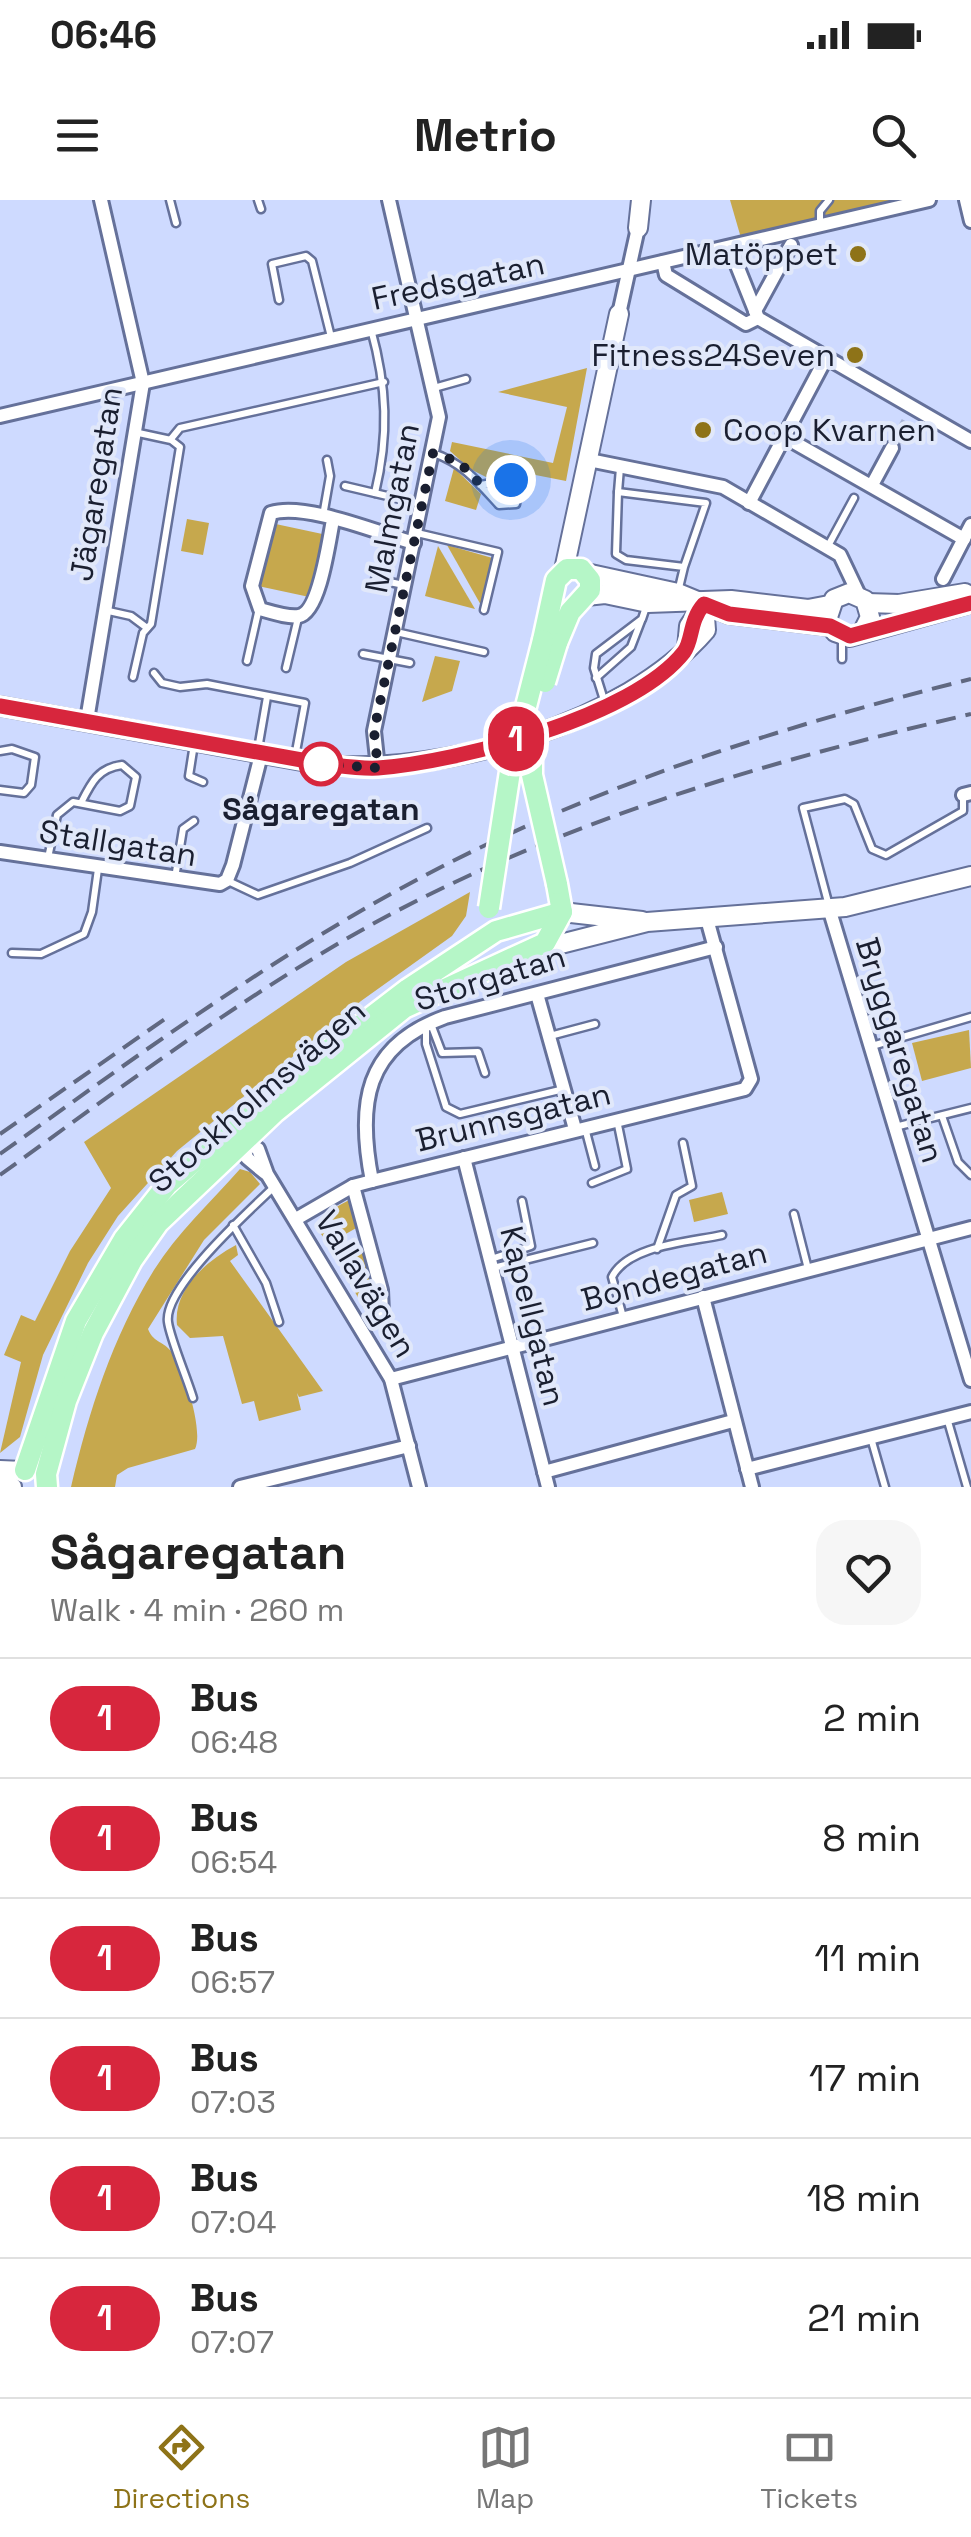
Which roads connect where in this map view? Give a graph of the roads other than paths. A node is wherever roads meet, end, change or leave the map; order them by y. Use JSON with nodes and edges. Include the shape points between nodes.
{"nodes":[{"id":1,"x":101,"y":200,"type":"edge"},
{"id":2,"x":170,"y":200,"type":"edge"},
{"id":3,"x":390,"y":200,"type":"edge"},
{"id":4,"x":641,"y":200,"type":"edge"},
{"id":5,"x":829,"y":200,"type":"edge"},
{"id":6,"x":928,"y":200,"type":"edge"},
{"id":7,"x":966,"y":200,"type":"edge"},
{"id":8,"x":971,"y":221,"type":"edge"},
{"id":9,"x":176,"y":223,"type":"dead end"},
{"id":10,"x":820,"y":226,"type":"junction"},
{"id":11,"x":638,"y":228,"type":"joint"},
{"id":12,"x":791,"y":245,"type":"dead end"},
{"id":13,"x":734,"y":258,"type":"dead end"},
{"id":14,"x":664,"y":262,"type":"junction"},
{"id":15,"x":628,"y":270,"type":"junction"},
{"id":16,"x":279,"y":300,"type":"dead end"},
{"id":17,"x":619,"y":314,"type":"joint"},
{"id":18,"x":756,"y":314,"type":"junction"},
{"id":19,"x":416,"y":318,"type":"junction"},
{"id":20,"x":371,"y":329,"type":"junction"},
{"id":21,"x":332,"y":338,"type":"junction"},
{"id":22,"x":826,"y":358,"type":"junction"},
{"id":23,"x":466,"y":379,"type":"dead end"},
{"id":24,"x":143,"y":382,"type":"junction"},
{"id":25,"x":384,"y":382,"type":"junction"},
{"id":26,"x":433,"y":388,"type":"junction"},
{"id":27,"x":0,"y":416,"type":"edge"},
{"id":28,"x":132,"y":432,"type":"junction"},
{"id":29,"x":782,"y":436,"type":"junction"},
{"id":30,"x":171,"y":440,"type":"junction"},
{"id":31,"x":971,"y":441,"type":"edge"},
{"id":32,"x":892,"y":448,"type":"tunnel mouth"},
{"id":33,"x":433,"y":453,"type":"junction"},
{"id":34,"x":327,"y":460,"type":"dead end"},
{"id":35,"x":588,"y":460,"type":"junction"},
{"id":36,"x":620,"y":466,"type":"junction"},
{"id":37,"x":480,"y":484,"type":"junction"},
{"id":38,"x":872,"y":485,"type":"junction"},
{"id":39,"x":345,"y":486,"type":"dead end"},
{"id":40,"x":618,"y":492,"type":"junction"},
{"id":41,"x":375,"y":493,"type":"junction"},
{"id":42,"x":854,"y":498,"type":"dead end"},
{"id":43,"x":748,"y":503,"type":"junction"},
{"id":44,"x":422,"y":504,"type":"junction"},
{"id":45,"x":328,"y":519,"type":"junction"},
{"id":46,"x":971,"y":525,"type":"edge"},
{"id":47,"x":415,"y":538,"type":"junction"},
{"id":48,"x":964,"y":539,"type":"junction"},
{"id":49,"x":828,"y":546,"type":"junction"},
{"id":50,"x":684,"y":567,"type":"junction"},
{"id":51,"x":572,"y":575,"type":"junction"},
{"id":52,"x":375,"y":578,"type":"dead end"},
{"id":53,"x":942,"y":578,"type":"dead end"},
{"id":54,"x":405,"y":585,"type":"junction"},
{"id":55,"x":971,"y":591,"type":"edge"},
{"id":56,"x":678,"y":593,"type":"junction"},
{"id":57,"x":584,"y":598,"type":"junction"},
{"id":58,"x":849,"y":600,"type":"junction"},
{"id":59,"x":971,"y":603,"type":"edge"},
{"id":60,"x":704,"y":604,"type":"junction"},
{"id":61,"x":259,"y":607,"type":"junction"},
{"id":62,"x":103,"y":610,"type":"junction"},
{"id":63,"x":484,"y":610,"type":"dead end"},
{"id":64,"x":644,"y":611,"type":"junction"},
{"id":65,"x":298,"y":617,"type":"junction"},
{"id":66,"x":148,"y":628,"type":"junction"},
{"id":67,"x":836,"y":631,"type":"junction"},
{"id":68,"x":863,"y":631,"type":"junction"},
{"id":69,"x":395,"y":632,"type":"junction"},
{"id":70,"x":550,"y":642,"type":"junction"},
{"id":71,"x":484,"y":652,"type":"dead end"},
{"id":72,"x":363,"y":654,"type":"dead end"},
{"id":73,"x":390,"y":658,"type":"junction"},
{"id":74,"x":842,"y":659,"type":"dead end"},
{"id":75,"x":247,"y":662,"type":"dead end"},
{"id":76,"x":410,"y":663,"type":"dead end"},
{"id":77,"x":286,"y":668,"type":"dead end"},
{"id":78,"x":154,"y":673,"type":"dead end"},
{"id":79,"x":133,"y":678,"type":"dead end"},
{"id":80,"x":596,"y":678,"type":"junction"},
{"id":81,"x":267,"y":696,"type":"junction"},
{"id":82,"x":0,"y":706,"type":"edge"},
{"id":83,"x":606,"y":707,"type":"junction"},
{"id":84,"x":87,"y":720,"type":"junction"},
{"id":85,"x":195,"y":738,"type":"junction"},
{"id":86,"x":260,"y":750,"type":"junction"},
{"id":87,"x":0,"y":751,"type":"edge"},
{"id":88,"x":295,"y":758,"type":"junction"},
{"id":89,"x":378,"y":768,"type":"junction"},
{"id":90,"x":203,"y":782,"type":"dead end"},
{"id":91,"x":0,"y":790,"type":"edge"},
{"id":92,"x":967,"y":794,"type":"edge"},
{"id":93,"x":81,"y":802,"type":"junction"},
{"id":94,"x":194,"y":821,"type":"dead end"},
{"id":95,"x":427,"y":828,"type":"dead end"},
{"id":96,"x":0,"y":852,"type":"edge"},
{"id":97,"x":48,"y":860,"type":"junction"},
{"id":98,"x":98,"y":867,"type":"junction"},
{"id":99,"x":971,"y":876,"type":"edge"},
{"id":100,"x":174,"y":879,"type":"junction"},
{"id":101,"x":227,"y":880,"type":"junction"},
{"id":102,"x":489,"y":908,"type":"junction"},
{"id":103,"x":830,"y":908,"type":"junction"},
{"id":104,"x":562,"y":912,"type":"junction"},
{"id":105,"x":707,"y":919,"type":"junction"},
{"id":106,"x":647,"y":922,"type":"junction"},
{"id":107,"x":496,"y":930,"type":"junction"},
{"id":108,"x":472,"y":946,"type":"junction"},
{"id":109,"x":716,"y":947,"type":"junction"},
{"id":110,"x":537,"y":950,"type":"junction"},
{"id":111,"x":12,"y":953,"type":"dead end"},
{"id":112,"x":537,"y":994,"type":"junction"},
{"id":113,"x":971,"y":1017,"type":"edge"},
{"id":114,"x":428,"y":1023,"type":"junction"},
{"id":115,"x":595,"y":1024,"type":"dead end"},
{"id":116,"x":549,"y":1037,"type":"junction"},
{"id":117,"x":871,"y":1046,"type":"junction"},
{"id":118,"x":485,"y":1073,"type":"dead end"},
{"id":119,"x":564,"y":1090,"type":"junction"},
{"id":120,"x":971,"y":1108,"type":"edge"},
{"id":121,"x":942,"y":1115,"type":"junction"},
{"id":122,"x":617,"y":1119,"type":"junction"},
{"id":123,"x":895,"y":1127,"type":"junction"},
{"id":124,"x":580,"y":1128,"type":"junction"},
{"id":125,"x":237,"y":1133,"type":"junction"},
{"id":126,"x":683,"y":1143,"type":"dead end"},
{"id":127,"x":464,"y":1158,"type":"junction"},
{"id":128,"x":595,"y":1166,"type":"dead end"},
{"id":129,"x":971,"y":1175,"type":"edge"},
{"id":130,"x":271,"y":1180,"type":"junction"},
{"id":131,"x":372,"y":1181,"type":"junction"},
{"id":132,"x":592,"y":1183,"type":"dead end"},
{"id":133,"x":353,"y":1186,"type":"junction"},
{"id":134,"x":522,"y":1202,"type":"dead end"},
{"id":135,"x":794,"y":1214,"type":"dead end"},
{"id":136,"x":296,"y":1220,"type":"junction"},
{"id":137,"x":234,"y":1225,"type":"junction"},
{"id":138,"x":971,"y":1228,"type":"edge"},
{"id":139,"x":722,"y":1235,"type":"dead end"},
{"id":140,"x":927,"y":1239,"type":"junction"},
{"id":141,"x":593,"y":1243,"type":"dead end"},
{"id":142,"x":657,"y":1250,"type":"junction"},
{"id":143,"x":491,"y":1264,"type":"junction"},
{"id":144,"x":808,"y":1270,"type":"junction"},
{"id":145,"x":703,"y":1298,"type":"junction"},
{"id":146,"x":382,"y":1313,"type":"dead end"},
{"id":147,"x":623,"y":1318,"type":"junction"},
{"id":148,"x":278,"y":1322,"type":"dead end"},
{"id":149,"x":512,"y":1347,"type":"junction"},
{"id":150,"x":392,"y":1379,"type":"junction"},
{"id":151,"x":971,"y":1380,"type":"edge"},
{"id":152,"x":192,"y":1398,"type":"dead end"},
{"id":153,"x":971,"y":1412,"type":"edge"},
{"id":154,"x":947,"y":1417,"type":"junction"},
{"id":155,"x":733,"y":1421,"type":"junction"},
{"id":156,"x":871,"y":1437,"type":"junction"},
{"id":157,"x":409,"y":1446,"type":"junction"},
{"id":158,"x":747,"y":1468,"type":"junction"},
{"id":159,"x":0,"y":1470,"type":"edge"},
{"id":160,"x":544,"y":1472,"type":"junction"},
{"id":161,"x":29,"y":1479,"type":"edge"},
{"id":162,"x":0,"y":1485,"type":"edge"},
{"id":163,"x":240,"y":1487,"type":"edge"},
{"id":164,"x":419,"y":1487,"type":"edge"},
{"id":165,"x":548,"y":1487,"type":"edge"},
{"id":166,"x":752,"y":1487,"type":"edge"},
{"id":167,"x":885,"y":1487,"type":"edge"},
{"id":168,"x":967,"y":1487,"type":"edge"}],
"edges":[{"from":1,"to":24,"type":"street","name":"Jägaregatan"},
{"from":2,"to":9,"type":"lane"},
{"from":3,"to":19,"type":"street","name":"Malmgatan"},
{"from":4,"to":11,"type":"street"},
{"from":5,"to":10,"type":"lane"},
{"from":6,"to":10,"type":"street","name":"Fredsgatan"},
{"from":7,"to":8,"type":"street"},
{"from":10,"to":14,"type":"street","name":"Fredsgatan"},
{"from":11,"to":15,"type":"street"},
{"from":12,"to":18,"type":"street"},
{"from":13,"to":18,"type":"street"},
{"from":14,"to":15,"type":"street","name":"Fredsgatan"},
{"from":14,"to":18,"type":"street","via":[[666,276],[746,324]]},
{"from":15,"to":17,"type":"street"},
{"from":15,"to":19,"type":"street","name":"Fredsgatan"},
{"from":16,"to":21,"type":"lane","via":[[272,264],[306,256]]},
{"from":17,"to":35,"type":"street"},
{"from":18,"to":22,"type":"street"},
{"from":19,"to":20,"type":"street","name":"Fredsgatan"},
{"from":19,"to":26,"type":"street","name":"Malmgatan"},
{"from":20,"to":21,"type":"street","name":"Fredsgatan"},
{"from":20,"to":25,"type":"lane"},
{"from":21,"to":24,"type":"street","name":"Fredsgatan"},
{"from":22,"to":29,"type":"street"},
{"from":22,"to":31,"type":"street","via":[[910,416]]},
{"from":23,"to":26,"type":"lane"},
{"from":24,"to":27,"type":"street","name":"Fredsgatan"},
{"from":24,"to":28,"type":"street","name":"Jägaregatan"},
{"from":25,"to":30,"type":"lane","via":[[180,428]]},
{"from":25,"to":41,"type":"lane","via":[[385,450]]},
{"from":26,"to":33,"type":"street","name":"Malmgatan","via":[[439,417]]},
{"from":28,"to":30,"type":"lane"},
{"from":28,"to":62,"type":"street","name":"Jägaregatan"},
{"from":29,"to":38,"type":"street"},
{"from":29,"to":43,"type":"street"},
{"from":30,"to":66,"type":"lane","via":[[180,448]]},
{"from":32,"to":38,"type":"street"},
{"from":33,"to":37,"type":"lane","via":[[459,462]]},
{"from":33,"to":44,"type":"street","name":"Malmgatan"},
{"from":34,"to":45,"type":"lane"},
{"from":35,"to":36,"type":"street"},
{"from":35,"to":51,"type":"street"},
{"from":36,"to":40,"type":"lane"},
{"from":36,"to":43,"type":"street","via":[[723,488]]},
{"from":37,"to":37,"type":"lane","via":[[500,505],[516,504],[519,486],[511,480]]},
{"from":38,"to":48,"type":"street"},
{"from":39,"to":41,"type":"lane"},
{"from":40,"to":50,"type":"lane","via":[[616,554]]},
{"from":40,"to":50,"type":"lane","via":[[706,503]]},
{"from":41,"to":44,"type":"lane"},
{"from":42,"to":49,"type":"lane"},
{"from":43,"to":49,"type":"street"},
{"from":44,"to":47,"type":"street","name":"Malmgatan"},
{"from":45,"to":47,"type":"street"},
{"from":45,"to":61,"type":"street","via":[[286,508],[271,513],[252,586]]},
{"from":45,"to":65,"type":"street","via":[[316,598]]},
{"from":46,"to":48,"type":"street"},
{"from":47,"to":54,"type":"street","name":"Malmgatan"},
{"from":47,"to":63,"type":"lane","via":[[498,552]]},
{"from":48,"to":53,"type":"street"},
{"from":49,"to":58,"type":"street","via":[[847,570]]},
{"from":50,"to":56,"type":"lane"},
{"from":51,"to":56,"type":"street"},
{"from":51,"to":57,"type":"main road","via":[[590,586]]},
{"from":51,"to":57,"type":"main road","via":[[566,601]]},
{"from":51,"to":70,"type":"main road"},
{"from":52,"to":54,"type":"lane"},
{"from":54,"to":69,"type":"street","name":"Malmgatan"},
{"from":55,"to":58,"type":"street","via":[[899,604]]},
{"from":56,"to":60,"type":"street"},
{"from":57,"to":64,"type":"street","via":[[604,594]]},
{"from":57,"to":70,"type":"main road"},
{"from":58,"to":60,"type":"street","via":[[808,609],[732,600]]},
{"from":58,"to":67,"type":"street"},
{"from":58,"to":68,"type":"street","via":[[870,618]]},
{"from":59,"to":68,"type":"street"},
{"from":60,"to":64,"type":"street"},
{"from":60,"to":67,"type":"street"},
{"from":60,"to":83,"type":"street","via":[[689,626],[687,648],[651,681]]},
{"from":61,"to":65,"type":"street"},
{"from":61,"to":75,"type":"lane"},
{"from":62,"to":66,"type":"lane","via":[[132,616]]},
{"from":62,"to":84,"type":"street","name":"Jägaregatan"},
{"from":64,"to":80,"type":"lane","via":[[631,648]]},
{"from":64,"to":80,"type":"lane","via":[[598,649]]},
{"from":65,"to":77,"type":"lane"},
{"from":66,"to":79,"type":"lane"},
{"from":67,"to":68,"type":"street"},
{"from":67,"to":74,"type":"lane"},
{"from":69,"to":71,"type":"lane"},
{"from":69,"to":73,"type":"street","name":"Malmgatan"},
{"from":70,"to":102,"type":"main road","bridge":true,"via":[[512,764]]},
{"from":70,"to":104,"type":"main road","bridge":true,"via":[[529,751]]},
{"from":72,"to":73,"type":"lane"},
{"from":73,"to":76,"type":"lane"},
{"from":73,"to":89,"type":"street","name":"Malmgatan","via":[[374,731]]},
{"from":78,"to":81,"type":"lane","via":[[180,688],[207,684]]},
{"from":80,"to":83,"type":"lane"},
{"from":81,"to":86,"type":"lane"},
{"from":81,"to":88,"type":"lane","via":[[305,703]]},
{"from":82,"to":84,"type":"street"},
{"from":83,"to":89,"type":"street","via":[[524,737]]},
{"from":84,"to":85,"type":"street"},
{"from":85,"to":86,"type":"street"},
{"from":85,"to":90,"type":"lane","via":[[189,776]]},
{"from":86,"to":88,"type":"street"},
{"from":86,"to":101,"type":"street"},
{"from":87,"to":91,"type":"lane","via":[[34,757],[24,793]]},
{"from":88,"to":89,"type":"street"},
{"from":92,"to":103,"type":"lane","via":[[963,812],[886,855],[872,849],[854,804],[845,799],[803,808]]},
{"from":93,"to":93,"type":"lane","via":[[120,811],[130,806],[136,777],[122,766],[109,767]]},
{"from":93,"to":97,"type":"lane","via":[[56,814]]},
{"from":94,"to":100,"type":"lane","via":[[182,830]]},
{"from":95,"to":101,"type":"lane","via":[[350,864],[258,895]]},
{"from":96,"to":97,"type":"street","name":"Stallgatan"},
{"from":97,"to":98,"type":"street","name":"Stallgatan"},
{"from":98,"to":100,"type":"street","name":"Stallgatan"},
{"from":98,"to":111,"type":"lane","via":[[84,934],[41,954]]},
{"from":99,"to":103,"type":"street","name":"Storgatan"},
{"from":100,"to":101,"type":"street","name":"Stallgatan"},
{"from":102,"to":107,"type":"main road"},
{"from":102,"to":108,"type":"main road"},
{"from":103,"to":105,"type":"street","name":"Storgatan"},
{"from":103,"to":117,"type":"street","name":"Bryggaregatan"},
{"from":104,"to":106,"type":"street","name":"Storgatan"},
{"from":104,"to":107,"type":"main road","name":"Stockholmsvägen"},
{"from":104,"to":110,"type":"main road"},
{"from":105,"to":106,"type":"street","name":"Storgatan"},
{"from":105,"to":109,"type":"street"},
{"from":106,"to":110,"type":"street","name":"Storgatan"},
{"from":107,"to":108,"type":"main road","name":"Stockholmsvägen"},
{"from":107,"to":110,"type":"main road"},
{"from":108,"to":125,"type":"main road","name":"Stockholmsvägen","via":[[375,1013]]},
{"from":109,"to":112,"type":"street","name":"Storgatan"},
{"from":109,"to":122,"type":"street","name":"Brunnsgatan","via":[[750,1085]]},
{"from":110,"to":125,"type":"main road","name":"Stockholmsvägen","via":[[416,1000]]},
{"from":112,"to":114,"type":"street","name":"Storgatan"},
{"from":112,"to":116,"type":"street"},
{"from":113,"to":117,"type":"lane"},
{"from":114,"to":118,"type":"lane","via":[[442,1052],[478,1052]]},
{"from":114,"to":119,"type":"lane","via":[[426,1044],[452,1112]]},
{"from":114,"to":131,"type":"street","name":"Storgatan","via":[[390,1049],[372,1080],[364,1116]]},
{"from":115,"to":116,"type":"lane"},
{"from":116,"to":119,"type":"street"},
{"from":117,"to":123,"type":"street","name":"Bryggaregatan"},
{"from":119,"to":124,"type":"street"},
{"from":120,"to":121,"type":"lane"},
{"from":121,"to":123,"type":"lane"},
{"from":121,"to":129,"type":"lane","via":[[958,1162]]},
{"from":122,"to":124,"type":"street","name":"Brunnsgatan"},
{"from":122,"to":132,"type":"lane","via":[[627,1170]]},
{"from":123,"to":140,"type":"street","name":"Bryggaregatan"},
{"from":124,"to":127,"type":"street","name":"Brunnsgatan"},
{"from":124,"to":128,"type":"lane"},
{"from":125,"to":130,"type":"street","name":"Vallavägen","via":[[258,1150]]},
{"from":125,"to":161,"type":"main road","name":"Stockholmsvägen","via":[[132,1260]]},
{"from":126,"to":142,"type":"lane","via":[[692,1186],[676,1195]]},
{"from":127,"to":131,"type":"street","name":"Brunnsgatan"},
{"from":127,"to":143,"type":"street","name":"Kapellgatan"},
{"from":130,"to":136,"type":"street","name":"Vallavägen"},
{"from":130,"to":137,"type":"lane"},
{"from":131,"to":133,"type":"street","name":"Brunnsgatan"},
{"from":133,"to":136,"type":"street","name":"Brunnsgatan"},
{"from":133,"to":146,"type":"street","name":"Vallavägen"},
{"from":134,"to":143,"type":"lane","via":[[531,1246]]},
{"from":135,"to":144,"type":"lane"},
{"from":136,"to":150,"type":"street","name":"Vallavägen"},
{"from":137,"to":148,"type":"lane","via":[[266,1283]]},
{"from":137,"to":152,"type":"lane","via":[[176,1293],[167,1320]]},
{"from":138,"to":140,"type":"street","name":"Bondegatan"},
{"from":139,"to":142,"type":"lane"},
{"from":140,"to":144,"type":"street","name":"Bondegatan"},
{"from":140,"to":151,"type":"street","name":"Bryggaregatan"},
{"from":141,"to":143,"type":"lane"},
{"from":142,"to":147,"type":"lane","via":[[617,1266],[612,1276]]},
{"from":143,"to":149,"type":"street","name":"Kapellgatan"},
{"from":144,"to":145,"type":"street","name":"Bondegatan"},
{"from":145,"to":147,"type":"street","name":"Bondegatan"},
{"from":145,"to":155,"type":"street"},
{"from":147,"to":149,"type":"street","name":"Bondegatan"},
{"from":149,"to":150,"type":"street","name":"Bondegatan"},
{"from":149,"to":160,"type":"street","name":"Kapellgatan"},
{"from":150,"to":157,"type":"street","name":"Vallavägen"},
{"from":153,"to":154,"type":"street"},
{"from":154,"to":156,"type":"street"},
{"from":154,"to":168,"type":"lane"},
{"from":155,"to":158,"type":"street"},
{"from":155,"to":160,"type":"street"},
{"from":156,"to":158,"type":"street"},
{"from":156,"to":167,"type":"lane"},
{"from":157,"to":163,"type":"street"},
{"from":157,"to":164,"type":"street","name":"Vallavägen"},
{"from":158,"to":166,"type":"street"},
{"from":159,"to":161,"type":"street"},
{"from":160,"to":165,"type":"street","name":"Kapellgatan"},
{"from":161,"to":162,"type":"street"}]}
